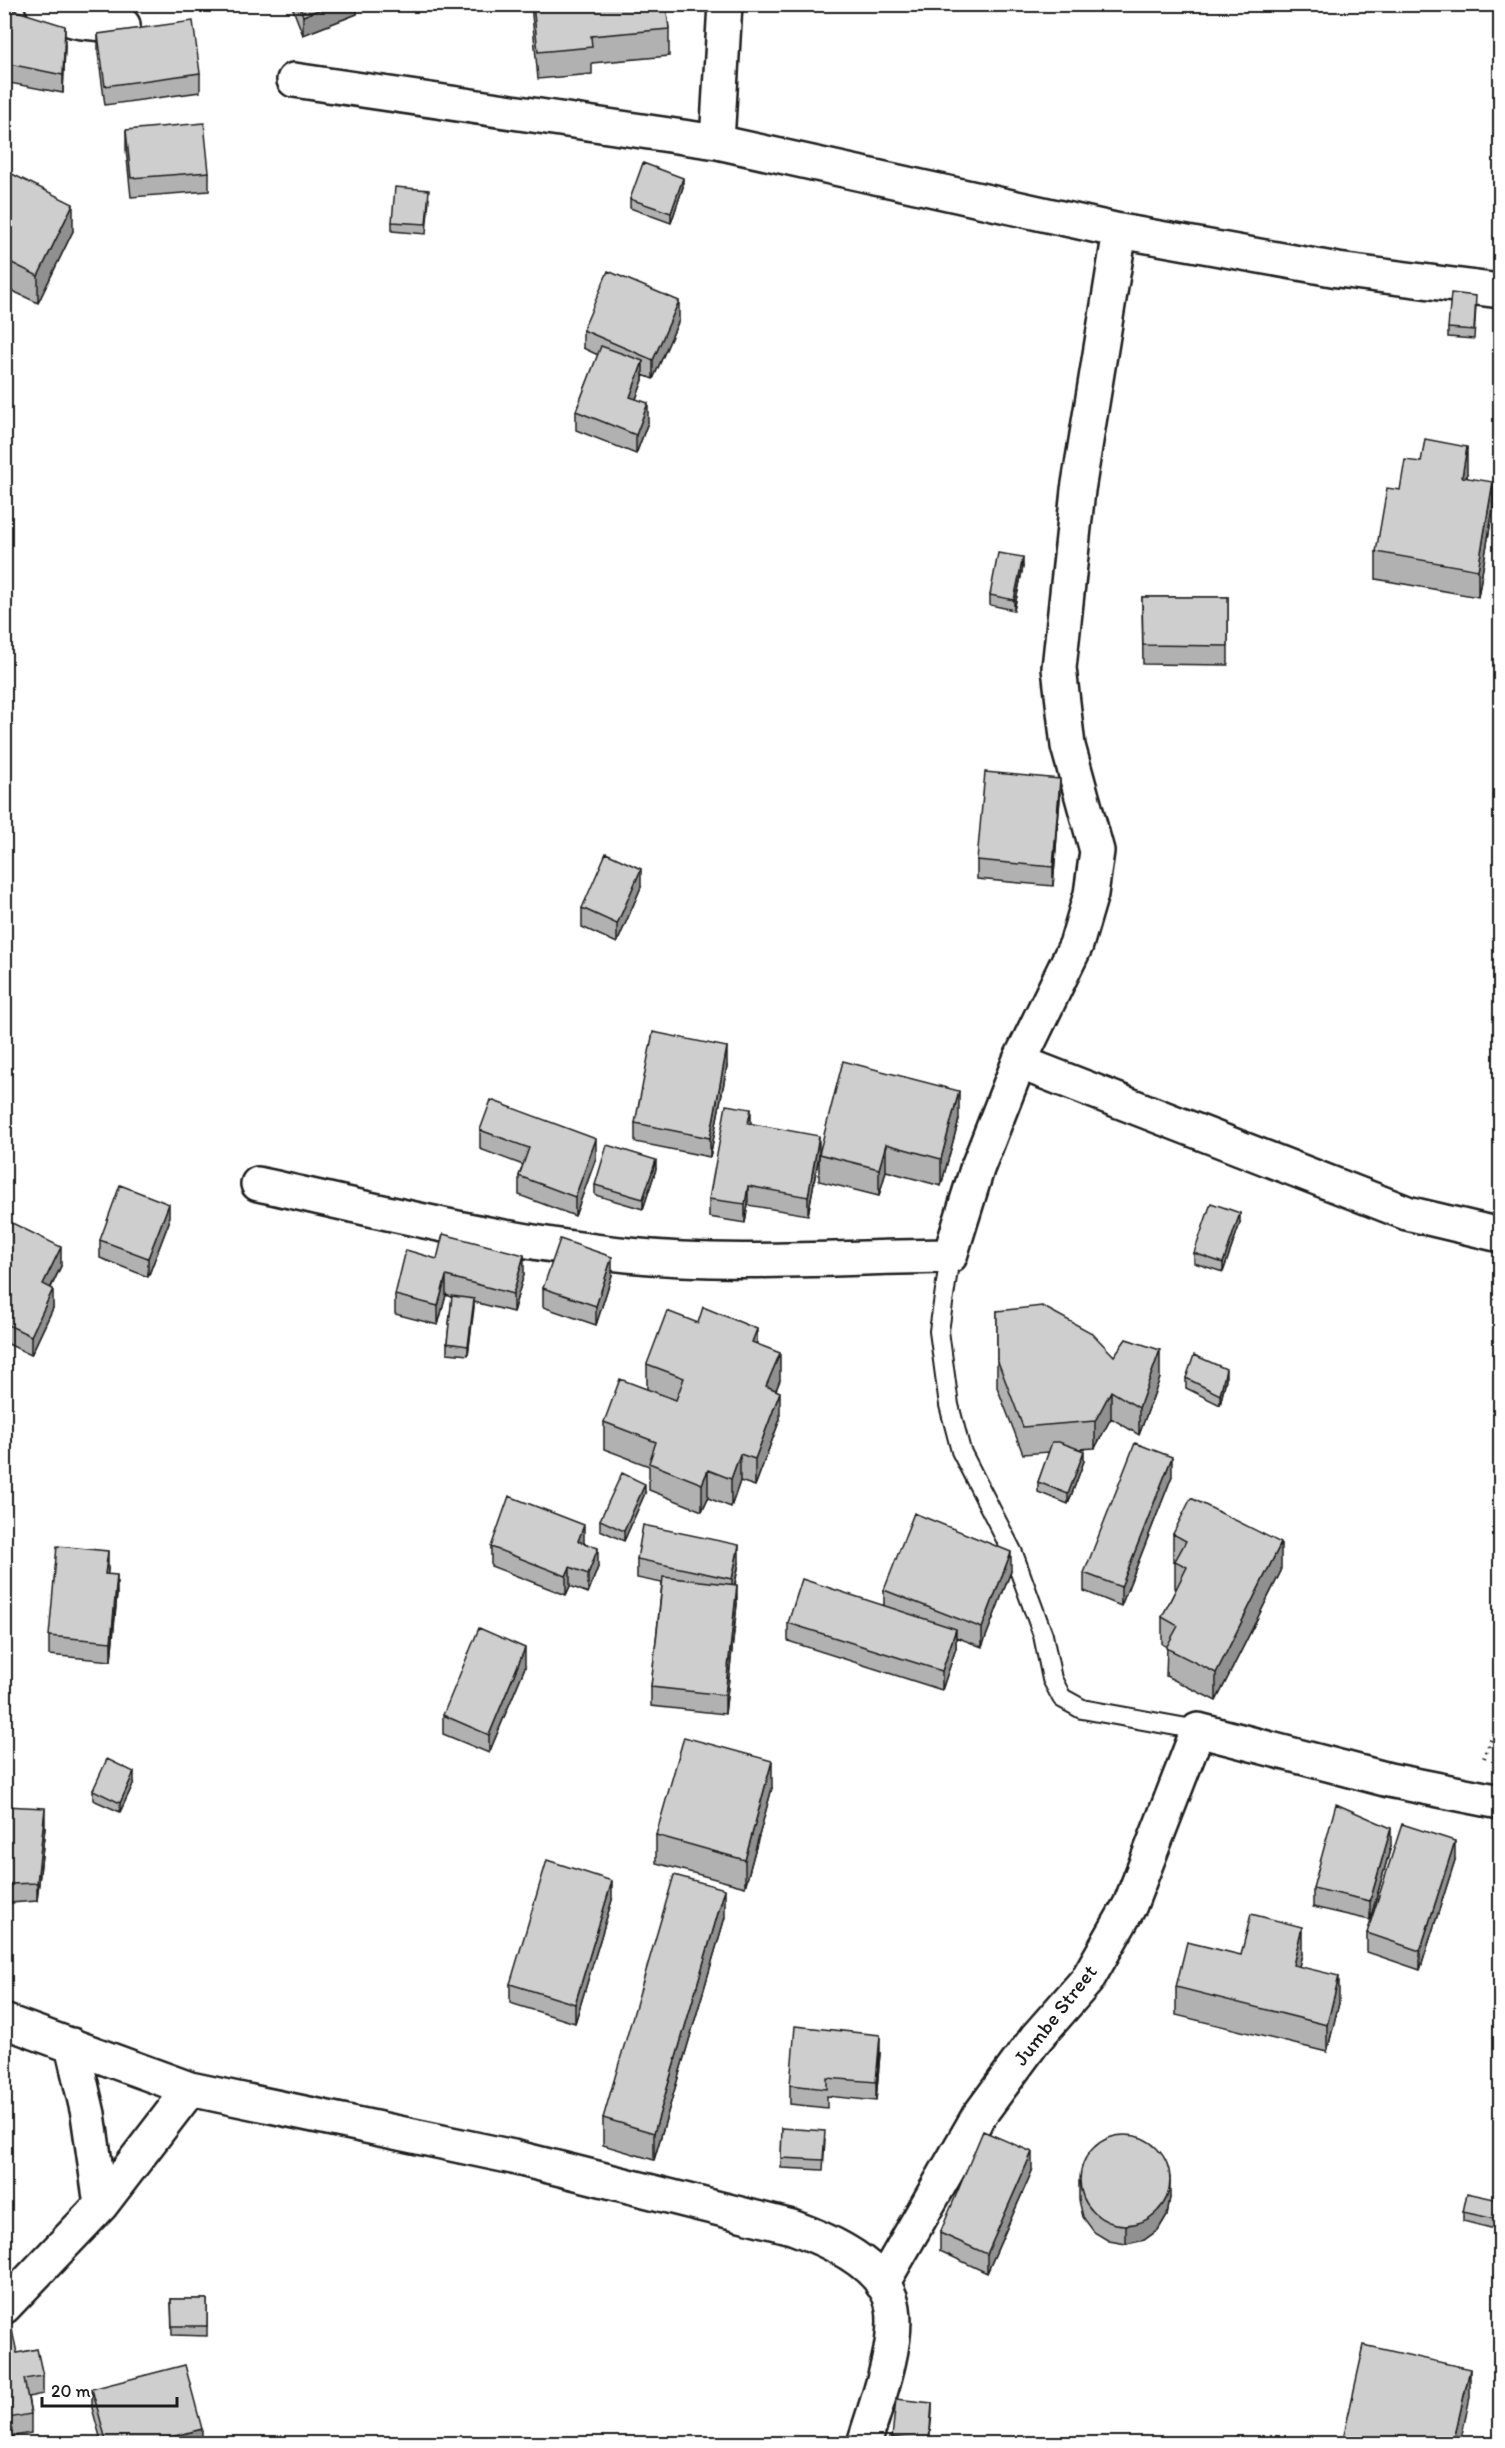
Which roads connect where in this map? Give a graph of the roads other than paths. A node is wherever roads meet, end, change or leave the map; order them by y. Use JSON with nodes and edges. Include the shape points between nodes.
{"nodes":[{"id":1,"x":42,"y":4,"type":"edge"},
{"id":2,"x":725,"y":4,"type":"edge"},
{"id":3,"x":123,"y":25,"type":"dead end"},
{"id":4,"x":294,"y":80,"type":"dead end"},
{"id":5,"x":717,"y":142,"type":"junction"},
{"id":6,"x":1120,"y":231,"type":"junction"},
{"id":7,"x":1500,"y":291,"type":"edge"},
{"id":8,"x":1018,"y":1062,"type":"junction"},
{"id":9,"x":258,"y":1184,"type":"dead end"},
{"id":10,"x":1500,"y":1235,"type":"edge"},
{"id":11,"x":950,"y":1256,"type":"junction"},
{"id":12,"x":1198,"y":1730,"type":"junction"},
{"id":13,"x":1500,"y":1802,"type":"edge"},
{"id":14,"x":4,"y":2020,"type":"edge"},
{"id":15,"x":72,"y":2045,"type":"junction"},
{"id":16,"x":190,"y":2089,"type":"junction"},
{"id":17,"x":101,"y":2205,"type":"junction"},
{"id":18,"x":882,"y":2284,"type":"junction"},
{"id":19,"x":4,"y":2307,"type":"edge"},
{"id":20,"x":864,"y":2444,"type":"edge"}],
"edges":[{"from":1,"to":3,"type":"street","via":[[52,14],[76,22]]},
{"from":2,"to":5,"type":"street"},
{"from":4,"to":5,"type":"street"},
{"from":5,"to":6,"type":"street"},
{"from":6,"to":7,"type":"street","via":[[1338,270]]},
{"from":6,"to":8,"type":"street","via":[[1078,490],[1059,668],[1068,746],[1097,851],[1091,894],[1076,945]]},
{"from":8,"to":10,"type":"street","via":[[1407,1213]]},
{"from":8,"to":11,"type":"street","via":[[977,1169]]},
{"from":9,"to":11,"type":"street","via":[[486,1234],[627,1255],[735,1262]]},
{"from":11,"to":12,"type":"lane","via":[[939,1331],[949,1405],[961,1451],[1013,1553],[1043,1635],[1052,1679],[1062,1698],[1082,1709]]},
{"from":12,"to":13,"type":"street","via":[[1389,1780]]},
{"from":12,"to":18,"type":"street","name":"Jumbe Street","via":[[1124,1915],[1087,1980],[1036,2037],[978,2116]]},
{"from":14,"to":15,"type":"street"},
{"from":15,"to":16,"type":"street"},
{"from":15,"to":17,"type":"street","via":[[88,2114]]},
{"from":16,"to":17,"type":"street"},
{"from":16,"to":18,"type":"street","via":[[513,2157],[792,2227],[826,2239],[858,2259]]},
{"from":17,"to":19,"type":"street"},
{"from":18,"to":20,"type":"street","via":[[893,2308],[889,2362]]}]}
